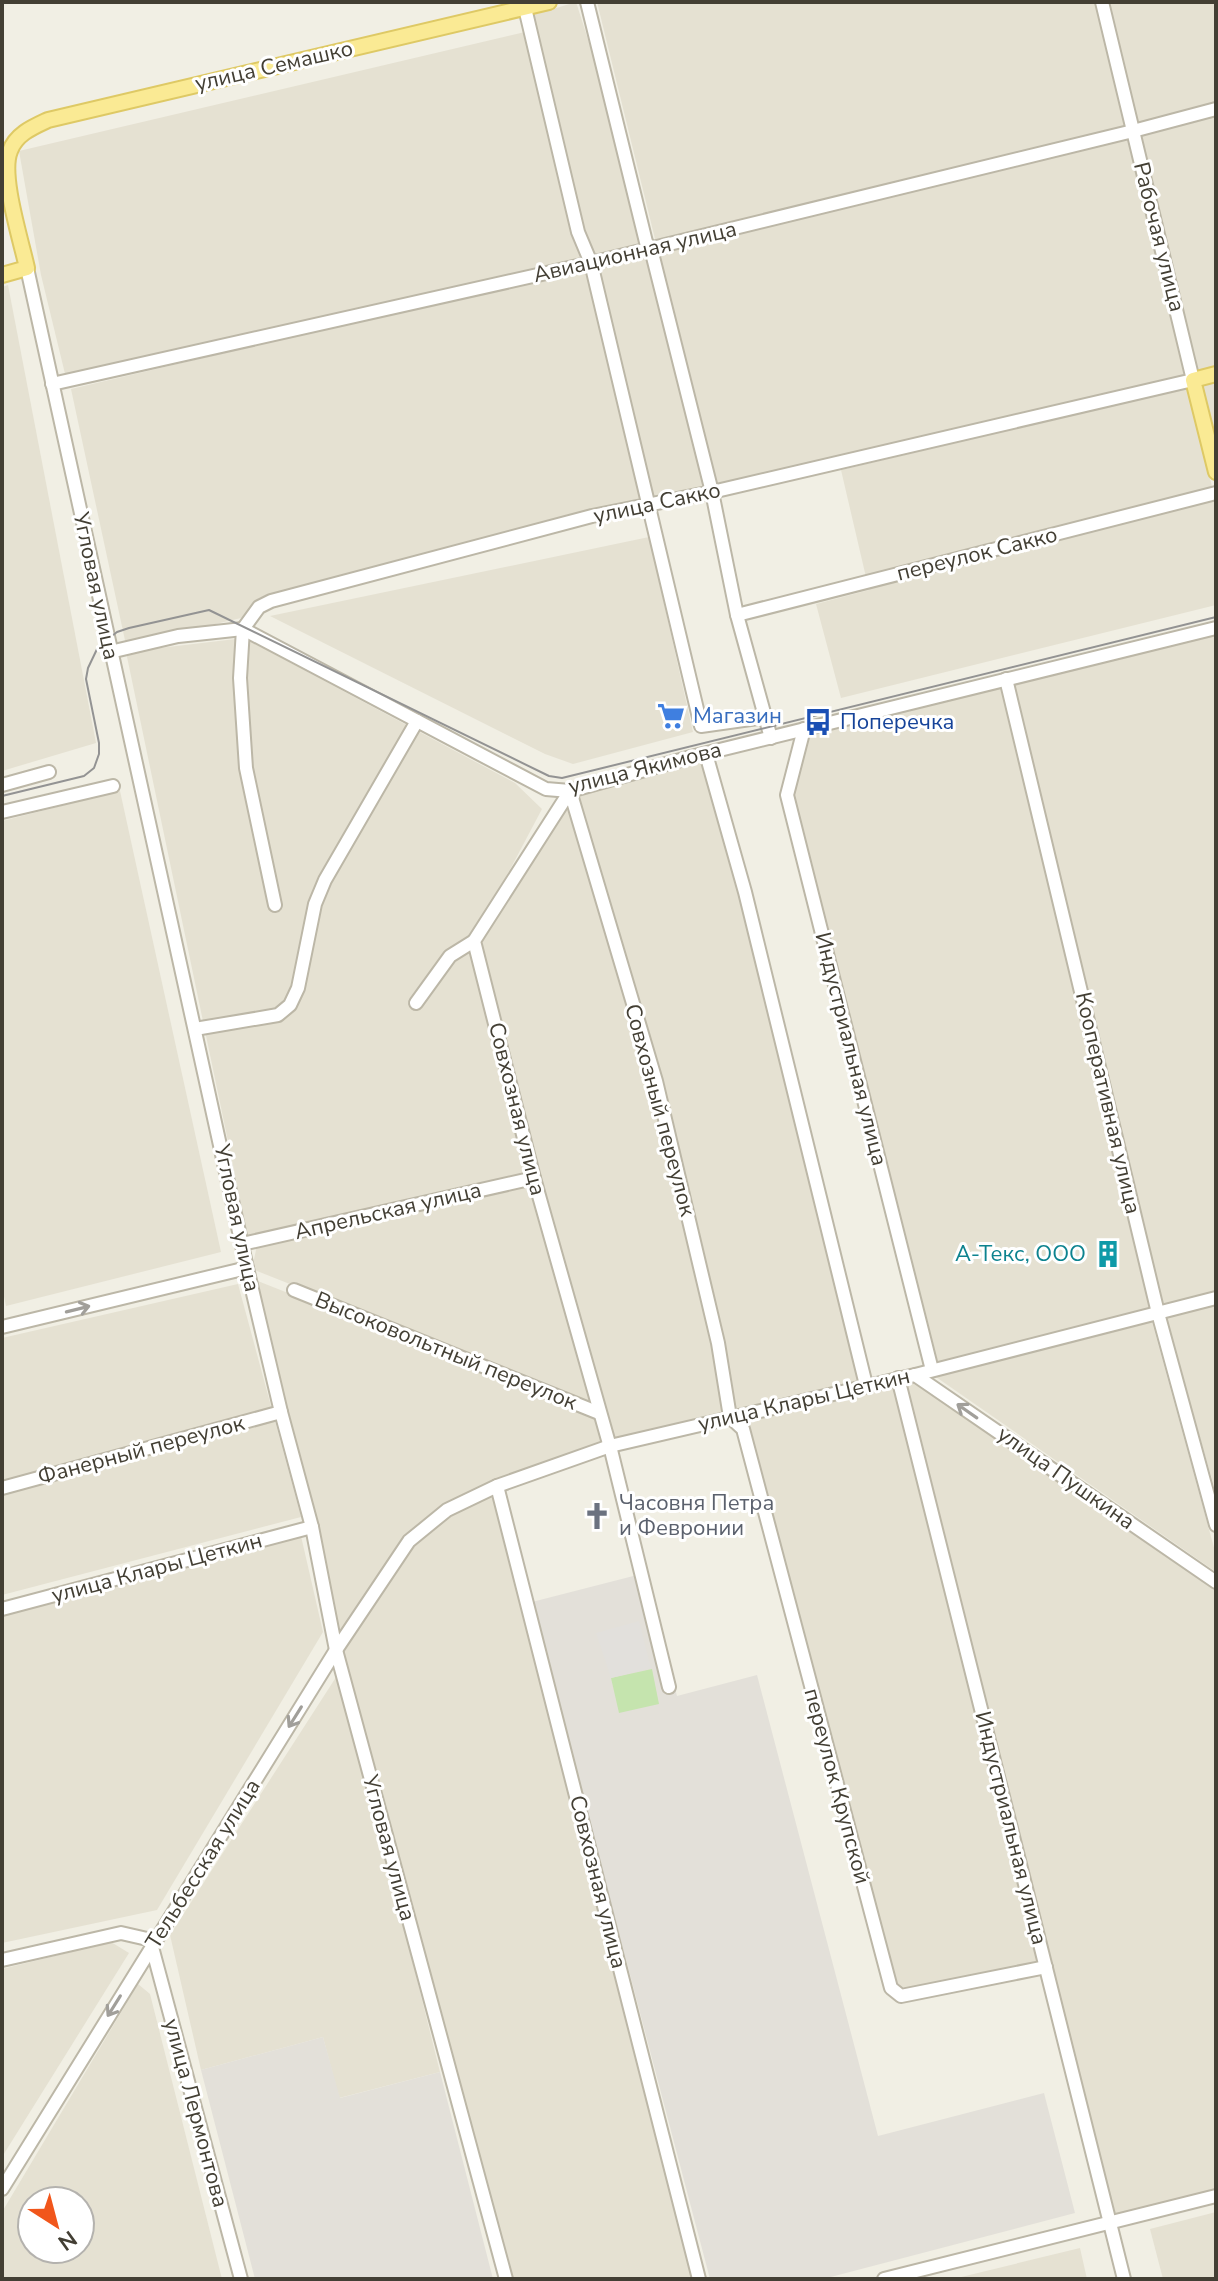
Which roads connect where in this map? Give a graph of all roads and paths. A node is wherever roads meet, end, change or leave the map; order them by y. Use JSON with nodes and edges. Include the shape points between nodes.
{"nodes":[{"id":1,"x":549,"y":2,"type":"edge"},
{"id":2,"x":587,"y":2,"type":"edge"},
{"id":3,"x":1102,"y":2,"type":"edge"},
{"id":4,"x":525,"y":8,"type":"junction"},
{"id":5,"x":1216,"y":109,"type":"edge"},
{"id":6,"x":1133,"y":131,"type":"junction"},
{"id":7,"x":10,"y":149,"type":"joint"},
{"id":8,"x":651,"y":249,"type":"junction"},
{"id":9,"x":591,"y":263,"type":"junction"},
{"id":10,"x":27,"y":268,"type":"junction"},
{"id":11,"x":2,"y":275,"type":"edge"},
{"id":12,"x":1216,"y":374,"type":"edge"},
{"id":13,"x":1193,"y":380,"type":"junction"},
{"id":14,"x":52,"y":384,"type":"junction"},
{"id":15,"x":1216,"y":472,"type":"edge"},
{"id":16,"x":712,"y":492,"type":"junction"},
{"id":17,"x":1216,"y":493,"type":"edge"},
{"id":18,"x":648,"y":504,"type":"junction"},
{"id":19,"x":737,"y":615,"type":"junction"},
{"id":20,"x":1216,"y":628,"type":"edge"},
{"id":21,"x":243,"y":629,"type":"junction"},
{"id":22,"x":110,"y":652,"type":"junction"},
{"id":23,"x":1006,"y":679,"type":"junction"},
{"id":24,"x":765,"y":717,"type":"junction"},
{"id":25,"x":417,"y":721,"type":"junction"},
{"id":26,"x":804,"y":729,"type":"junction"},
{"id":27,"x":771,"y":738,"type":"junction"},
{"id":28,"x":706,"y":754,"type":"junction"},
{"id":29,"x":49,"y":772,"type":"dead end"},
{"id":30,"x":2,"y":785,"type":"edge"},
{"id":31,"x":113,"y":786,"type":"dead end"},
{"id":32,"x":570,"y":791,"type":"junction"},
{"id":33,"x":2,"y":812,"type":"edge"},
{"id":34,"x":275,"y":905,"type":"dead end"},
{"id":35,"x":474,"y":941,"type":"junction"},
{"id":36,"x":416,"y":1003,"type":"dead end"},
{"id":37,"x":195,"y":1029,"type":"junction"},
{"id":38,"x":534,"y":1178,"type":"junction"},
{"id":39,"x":242,"y":1244,"type":"junction"},
{"id":40,"x":247,"y":1268,"type":"junction"},
{"id":41,"x":294,"y":1290,"type":"dead end"},
{"id":42,"x":1216,"y":1298,"type":"edge"},
{"id":43,"x":1158,"y":1313,"type":"junction"},
{"id":44,"x":2,"y":1327,"type":"edge"},
{"id":45,"x":932,"y":1370,"type":"junction"},
{"id":46,"x":915,"y":1375,"type":"junction"},
{"id":47,"x":898,"y":1378,"type":"junction"},
{"id":48,"x":866,"y":1385,"type":"junction"},
{"id":49,"x":281,"y":1412,"type":"junction"},
{"id":50,"x":599,"y":1413,"type":"junction"},
{"id":51,"x":730,"y":1417,"type":"junction"},
{"id":52,"x":610,"y":1446,"type":"junction"},
{"id":53,"x":497,"y":1486,"type":"junction"},
{"id":54,"x":2,"y":1488,"type":"edge"},
{"id":55,"x":1216,"y":1525,"type":"edge"},
{"id":56,"x":312,"y":1527,"type":"junction"},
{"id":57,"x":409,"y":1541,"type":"joint"},
{"id":58,"x":1216,"y":1582,"type":"edge"},
{"id":59,"x":2,"y":1609,"type":"edge"},
{"id":60,"x":336,"y":1650,"type":"junction"},
{"id":61,"x":669,"y":1687,"type":"dead end"},
{"id":62,"x":154,"y":1944,"type":"junction"},
{"id":63,"x":2,"y":1960,"type":"edge"},
{"id":64,"x":1046,"y":1967,"type":"junction"},
{"id":65,"x":2,"y":2189,"type":"edge"},
{"id":66,"x":1216,"y":2196,"type":"edge"},
{"id":67,"x":1110,"y":2223,"type":"junction"},
{"id":68,"x":241,"y":2279,"type":"edge"},
{"id":69,"x":506,"y":2279,"type":"edge"},
{"id":70,"x":699,"y":2279,"type":"edge"},
{"id":71,"x":884,"y":2279,"type":"edge"},
{"id":72,"x":1124,"y":2279,"type":"edge"}],
"edges":[{"from":1,"to":4,"type":"main road","name":"улица Семашко"},
{"from":2,"to":8,"type":"street"},
{"from":3,"to":6,"type":"street","name":"Рабочая улица"},
{"from":4,"to":7,"type":"main road","name":"улица Семашко","via":[[48,120],[23,132]]},
{"from":4,"to":9,"type":"street","via":[[578,232]]},
{"from":5,"to":6,"type":"street","name":"Авиационная улица"},
{"from":6,"to":8,"type":"street","name":"Авиационная улица"},
{"from":6,"to":13,"type":"street","name":"Рабочая улица"},
{"from":7,"to":10,"type":"main road","name":"Угловая улица","via":[[6,172]]},
{"from":8,"to":9,"type":"street","name":"Авиационная улица"},
{"from":8,"to":16,"type":"street"},
{"from":9,"to":14,"type":"street","name":"Авиационная улица"},
{"from":9,"to":18,"type":"street"},
{"from":10,"to":11,"type":"main road"},
{"from":10,"to":14,"type":"street","name":"Угловая улица"},
{"from":12,"to":13,"type":"main road","name":"улица Сакко"},
{"from":13,"to":15,"type":"main road","name":"Рабочая улица"},
{"from":13,"to":16,"type":"street","name":"улица Сакко"},
{"from":14,"to":22,"type":"street","name":"Угловая улица"},
{"from":16,"to":18,"type":"street","name":"улица Сакко"},
{"from":16,"to":19,"type":"street"},
{"from":17,"to":19,"type":"street","name":"переулок Сакко"},
{"from":18,"to":21,"type":"street","name":"улица Сакко","via":[[271,601],[259,607]]},
{"from":18,"to":24,"type":"street","via":[[701,726]]},
{"from":19,"to":24,"type":"street"},
{"from":20,"to":23,"type":"street","name":"улица Якимова"},
{"from":21,"to":22,"type":"street","via":[[178,636]]},
{"from":21,"to":25,"type":"street","name":"улица Якимова"},
{"from":21,"to":34,"type":"street","via":[[240,678],[246,768]]},
{"from":22,"to":37,"type":"street","name":"Угловая улица"},
{"from":23,"to":26,"type":"street","name":"улица Якимова"},
{"from":23,"to":43,"type":"street","name":"Кооперативная улица"},
{"from":24,"to":27,"type":"street"},
{"from":25,"to":32,"type":"street","name":"улица Якимова","via":[[546,789]]},
{"from":25,"to":37,"type":"street","via":[[325,880],[290,1005],[278,1015]]},
{"from":26,"to":27,"type":"street","name":"улица Якимова"},
{"from":26,"to":45,"type":"street","name":"Индустриальная улица","via":[[787,795]]},
{"from":27,"to":28,"type":"street","name":"улица Якимова"},
{"from":28,"to":32,"type":"street","name":"улица Якимова"},
{"from":28,"to":48,"type":"street"},
{"from":29,"to":30,"type":"street"},
{"from":31,"to":33,"type":"street"},
{"from":32,"to":35,"type":"street"},
{"from":32,"to":51,"type":"street","name":"Совхозный переулок","via":[[656,1081],[718,1343]]},
{"from":35,"to":36,"type":"street","via":[[450,956]]},
{"from":35,"to":38,"type":"street","name":"Совхозная улица"},
{"from":37,"to":39,"type":"street","name":"Угловая улица"},
{"from":38,"to":39,"type":"street","name":"Апрельская улица"},
{"from":38,"to":50,"type":"street","name":"Совхозная улица"},
{"from":39,"to":40,"type":"street","name":"Угловая улица"},
{"from":44,"to":40,"type":"street","one_way":true},
{"from":40,"to":49,"type":"street","name":"Угловая улица"},
{"from":41,"to":50,"type":"street","name":"Высоковольтный переулок"},
{"from":42,"to":43,"type":"street","name":"улица Клары Цеткин"},
{"from":43,"to":45,"type":"street","name":"улица Клары Цеткин"},
{"from":43,"to":55,"type":"street","name":"Кооперативная улица"},
{"from":45,"to":46,"type":"street","name":"улица Клары Цеткин"},
{"from":46,"to":47,"type":"street","name":"улица Клары Цеткин"},
{"from":58,"to":46,"type":"street","name":"улица Пушкина","one_way":true},
{"from":47,"to":48,"type":"street","name":"улица Клары Цеткин"},
{"from":47,"to":64,"type":"street","name":"Индустриальная улица"},
{"from":48,"to":51,"type":"street","name":"улица Клары Цеткин"},
{"from":49,"to":54,"type":"street","name":"Фанерный переулок"},
{"from":49,"to":56,"type":"street","name":"Угловая улица"},
{"from":50,"to":52,"type":"street","name":"Совхозная улица"},
{"from":51,"to":52,"type":"street","name":"улица Клары Цеткин"},
{"from":51,"to":64,"type":"street","name":"переулок Крупской","via":[[743,1429],[891,1988],[901,1996]]},
{"from":52,"to":53,"type":"street","name":"улица Клары Цеткин"},
{"from":52,"to":61,"type":"street","name":"Совхозная улица"},
{"from":53,"to":57,"type":"street","name":"улица Клары Цеткин","via":[[447,1510]]},
{"from":53,"to":70,"type":"street","name":"Совхозная улица"},
{"from":56,"to":59,"type":"street","name":"улица Клары Цеткин"},
{"from":56,"to":60,"type":"street","name":"Угловая улица"},
{"from":57,"to":60,"type":"street","name":"Тельбесская улица"},
{"from":60,"to":62,"type":"street","name":"Тельбесская улица","one_way":true},
{"from":60,"to":69,"type":"street","name":"Угловая улица"},
{"from":62,"to":63,"type":"street","via":[[121,1933]]},
{"from":62,"to":65,"type":"street","name":"Тельбесская улица","one_way":true},
{"from":62,"to":68,"type":"street","name":"улица Лермонтова"},
{"from":64,"to":67,"type":"street","name":"Индустриальная улица"},
{"from":66,"to":67,"type":"street"},
{"from":67,"to":71,"type":"street"},
{"from":67,"to":72,"type":"street","name":"Индустриальная улица"}]}
